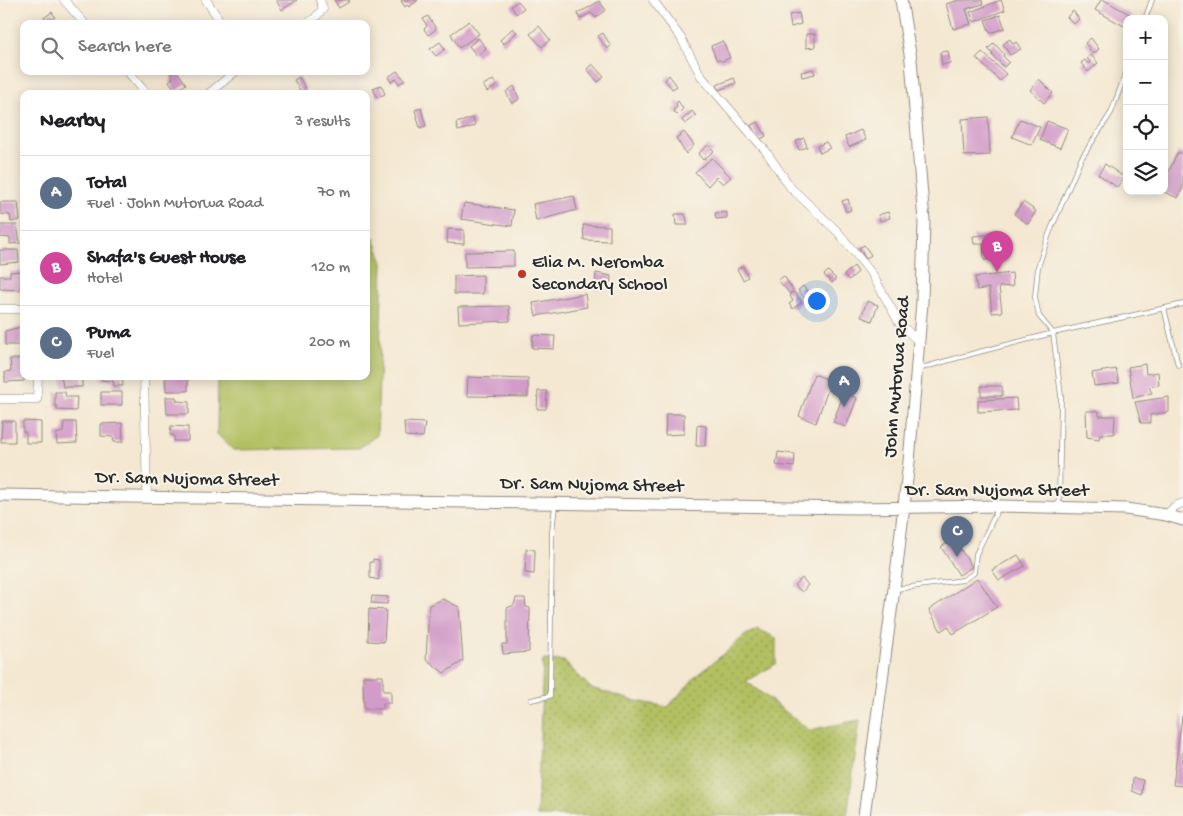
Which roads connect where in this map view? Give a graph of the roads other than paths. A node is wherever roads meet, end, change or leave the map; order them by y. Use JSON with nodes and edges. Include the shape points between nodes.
{"nodes":[{"id":1,"x":64,"y":0,"type":"edge"},
{"id":2,"x":206,"y":0,"type":"edge"},
{"id":3,"x":320,"y":0,"type":"edge"},
{"id":4,"x":653,"y":0,"type":"edge"},
{"id":5,"x":901,"y":0,"type":"edge"},
{"id":6,"x":1152,"y":0,"type":"edge"},
{"id":7,"x":1146,"y":15,"type":"edge"},
{"id":8,"x":82,"y":20,"type":"edge"},
{"id":9,"x":219,"y":20,"type":"edge"},
{"id":10,"x":312,"y":20,"type":"edge"},
{"id":11,"x":130,"y":75,"type":"edge"},
{"id":12,"x":231,"y":75,"type":"edge"},
{"id":13,"x":1123,"y":81,"type":"edge"},
{"id":14,"x":144,"y":90,"type":"edge"},
{"id":15,"x":213,"y":90,"type":"edge"},
{"id":16,"x":1183,"y":304,"type":"edge"},
{"id":17,"x":1164,"y":308,"type":"junction"},
{"id":18,"x":0,"y":309,"type":"edge"},
{"id":19,"x":20,"y":309,"type":"edge"},
{"id":20,"x":1053,"y":333,"type":"junction"},
{"id":21,"x":920,"y":343,"type":"junction"},
{"id":22,"x":1178,"y":366,"type":"dead end"},
{"id":23,"x":917,"y":369,"type":"junction"},
{"id":24,"x":38,"y":380,"type":"edge"},
{"id":25,"x":144,"y":380,"type":"edge"},
{"id":26,"x":0,"y":399,"type":"edge"},
{"id":27,"x":0,"y":495,"type":"edge"},
{"id":28,"x":147,"y":497,"type":"junction"},
{"id":29,"x":555,"y":503,"type":"junction"},
{"id":30,"x":1183,"y":503,"type":"edge"},
{"id":31,"x":1000,"y":506,"type":"junction"},
{"id":32,"x":903,"y":508,"type":"junction"},
{"id":33,"x":1059,"y":508,"type":"junction"},
{"id":34,"x":1166,"y":515,"type":"junction"},
{"id":35,"x":1183,"y":520,"type":"edge"},
{"id":36,"x":894,"y":590,"type":"junction"},
{"id":37,"x":531,"y":700,"type":"dead end"},
{"id":38,"x":864,"y":816,"type":"edge"}],
"edges":[{"from":1,"to":8,"type":"street"},
{"from":2,"to":9,"type":"street"},
{"from":3,"to":10,"type":"street","via":[[323,9]]},
{"from":4,"to":21,"type":"street","via":[[682,38],[701,76],[766,150],[791,188],[837,231],[872,274],[900,324]]},
{"from":5,"to":21,"type":"street","name":"John Mutorwa Road","via":[[911,60],[924,221]]},
{"from":6,"to":7,"type":"lane"},
{"from":11,"to":14,"type":"street"},
{"from":12,"to":15,"type":"street"},
{"from":13,"to":20,"type":"lane","via":[[1111,113],[1081,159],[1038,266],[1035,298],[1039,316]]},
{"from":16,"to":17,"type":"lane"},
{"from":17,"to":20,"type":"lane"},
{"from":17,"to":22,"type":"lane"},
{"from":18,"to":19,"type":"street"},
{"from":20,"to":23,"type":"lane"},
{"from":20,"to":33,"type":"lane","via":[[1062,396]]},
{"from":21,"to":23,"type":"street","name":"John Mutorwa Road"},
{"from":23,"to":32,"type":"street","name":"John Mutorwa Road"},
{"from":24,"to":26,"type":"street","via":[[37,399]]},
{"from":25,"to":28,"type":"street"},
{"from":27,"to":28,"type":"street","name":"Dr. Sam Nujoma Street"},
{"from":28,"to":29,"type":"street","name":"Dr. Sam Nujoma Street"},
{"from":29,"to":32,"type":"street","name":"Dr. Sam Nujoma Street"},
{"from":29,"to":37,"type":"lane","via":[[550,696]]},
{"from":30,"to":34,"type":"street"},
{"from":31,"to":32,"type":"street","name":"Dr. Sam Nujoma Street"},
{"from":31,"to":33,"type":"street","name":"Dr. Sam Nujoma Street"},
{"from":31,"to":36,"type":"lane","via":[[976,554],[974,573],[963,580]]},
{"from":32,"to":36,"type":"street","name":"John Mutorwa Road"},
{"from":33,"to":34,"type":"street","name":"Dr. Sam Nujoma Street","via":[[1126,509]]},
{"from":34,"to":35,"type":"street","name":"Dr. Sam Nujoma Street"},
{"from":36,"to":38,"type":"street","name":"John Mutorwa Road"}]}
